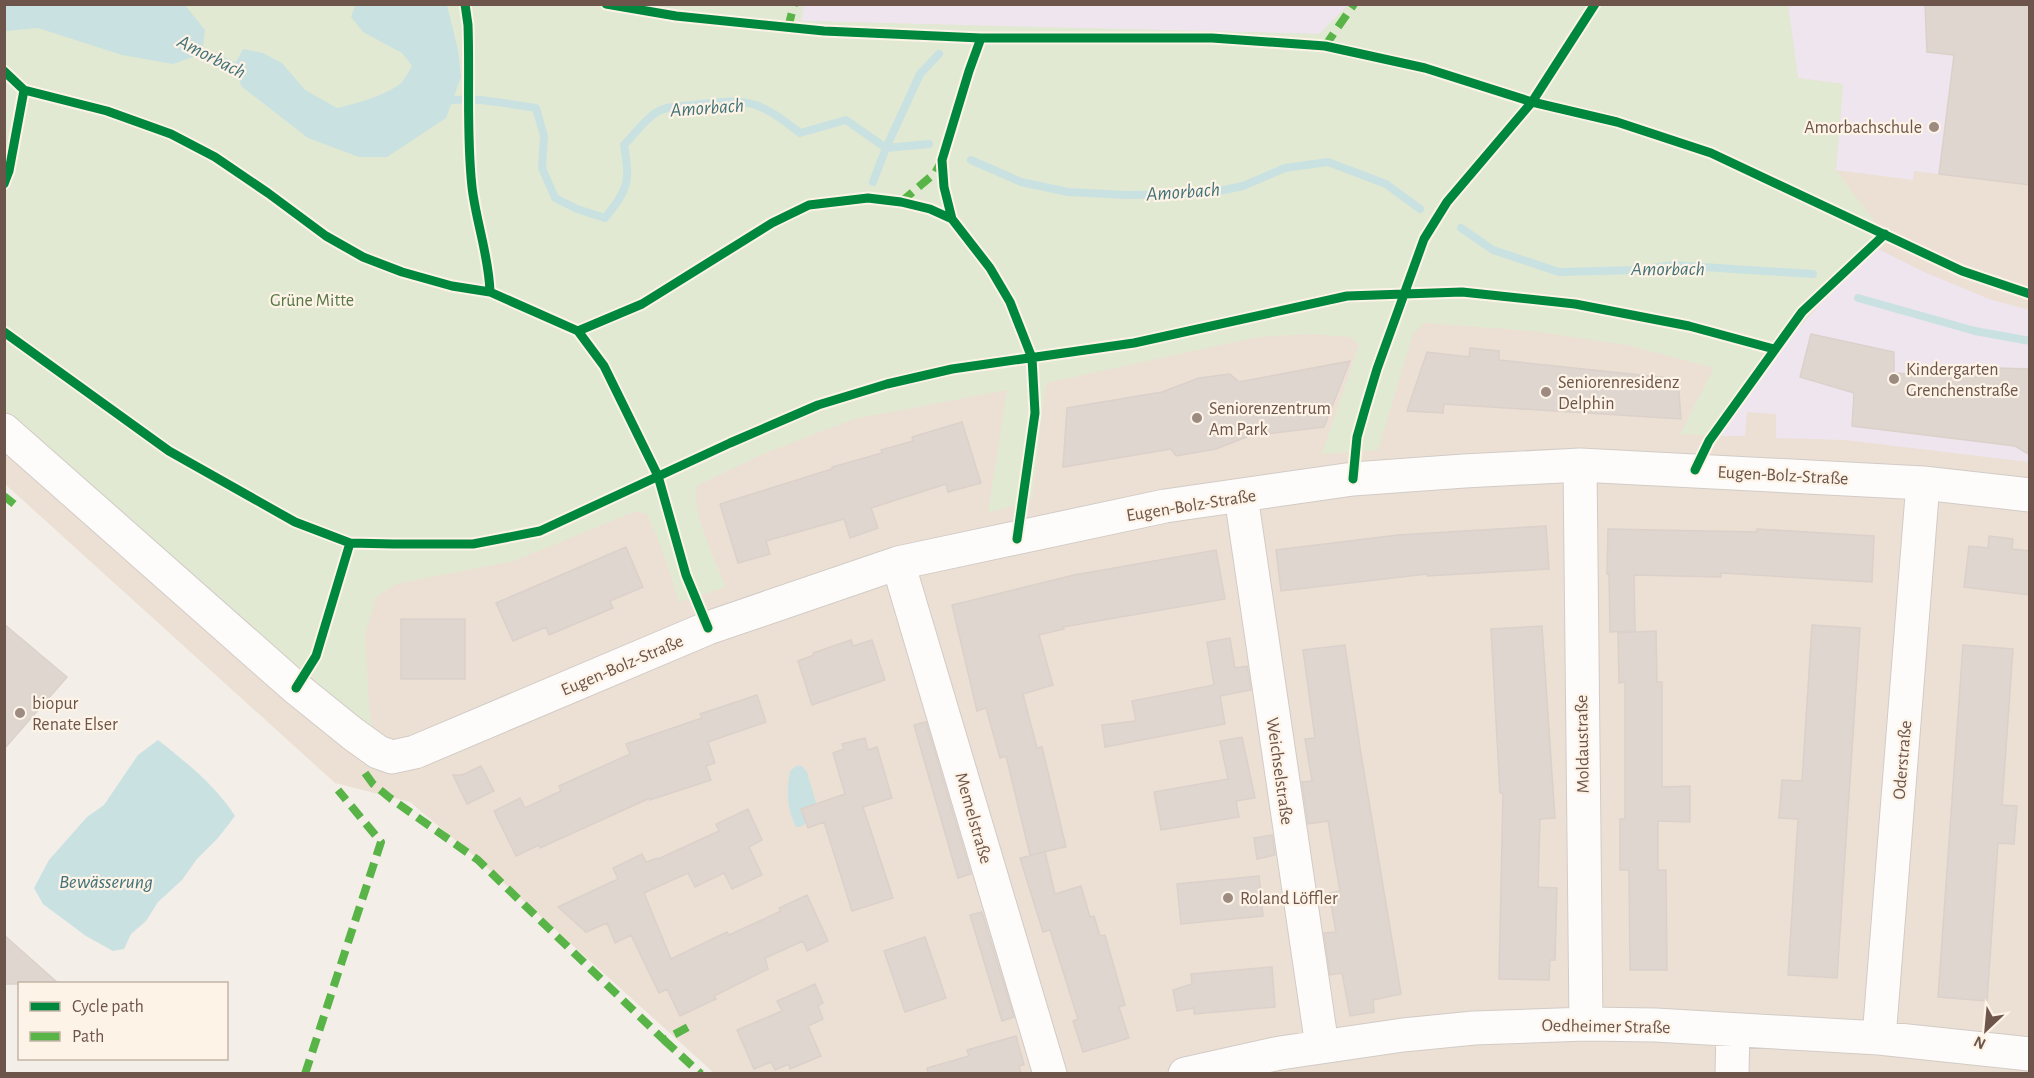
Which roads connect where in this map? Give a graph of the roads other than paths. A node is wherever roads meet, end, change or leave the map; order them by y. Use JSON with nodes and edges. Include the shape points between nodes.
{"nodes":[{"id":1,"x":4,"y":430,"type":"edge"},
{"id":2,"x":1580,"y":465,"type":"junction"},
{"id":3,"x":1923,"y":483,"type":"junction"},
{"id":4,"x":2030,"y":495,"type":"edge"},
{"id":5,"x":1241,"y":496,"type":"junction"},
{"id":6,"x":898,"y":563,"type":"junction"},
{"id":7,"x":1586,"y":1024,"type":"junction"},
{"id":8,"x":1733,"y":1030,"type":"junction"},
{"id":9,"x":1879,"y":1038,"type":"junction"},
{"id":10,"x":1322,"y":1046,"type":"junction"},
{"id":11,"x":2030,"y":1054,"type":"edge"},
{"id":12,"x":1050,"y":1074,"type":"edge"},
{"id":13,"x":1185,"y":1074,"type":"edge"},
{"id":14,"x":1732,"y":1074,"type":"edge"}],
"edges":[{"from":1,"to":6,"type":"street","name":"Eugen-Bolz-Straße","via":[[296,688],[378,752],[392,757],[416,752],[708,628]]},
{"from":2,"to":3,"type":"street","name":"Eugen-Bolz-Straße"},
{"from":2,"to":5,"type":"street","name":"Eugen-Bolz-Straße","via":[[1353,479]]},
{"from":2,"to":7,"type":"street","name":"Moldaustraße"},
{"from":3,"to":4,"type":"street","name":"Eugen-Bolz-Straße"},
{"from":3,"to":9,"type":"street","name":"Oderstraße"},
{"from":5,"to":6,"type":"street","name":"Eugen-Bolz-Straße","via":[[1165,506]]},
{"from":5,"to":10,"type":"street","name":"Weichselstraße"},
{"from":6,"to":12,"type":"street","name":"Memelstraße"},
{"from":7,"to":8,"type":"street","name":"Oedheimer Straße"},
{"from":7,"to":10,"type":"street","name":"Oedheimer Straße","via":[[1474,1028]]},
{"from":8,"to":9,"type":"street","name":"Oedheimer Straße"},
{"from":8,"to":14,"type":"street"},
{"from":9,"to":11,"type":"street","name":"Oedheimer Straße"},
{"from":10,"to":13,"type":"street","name":"Oedheimer Straße"}]}
